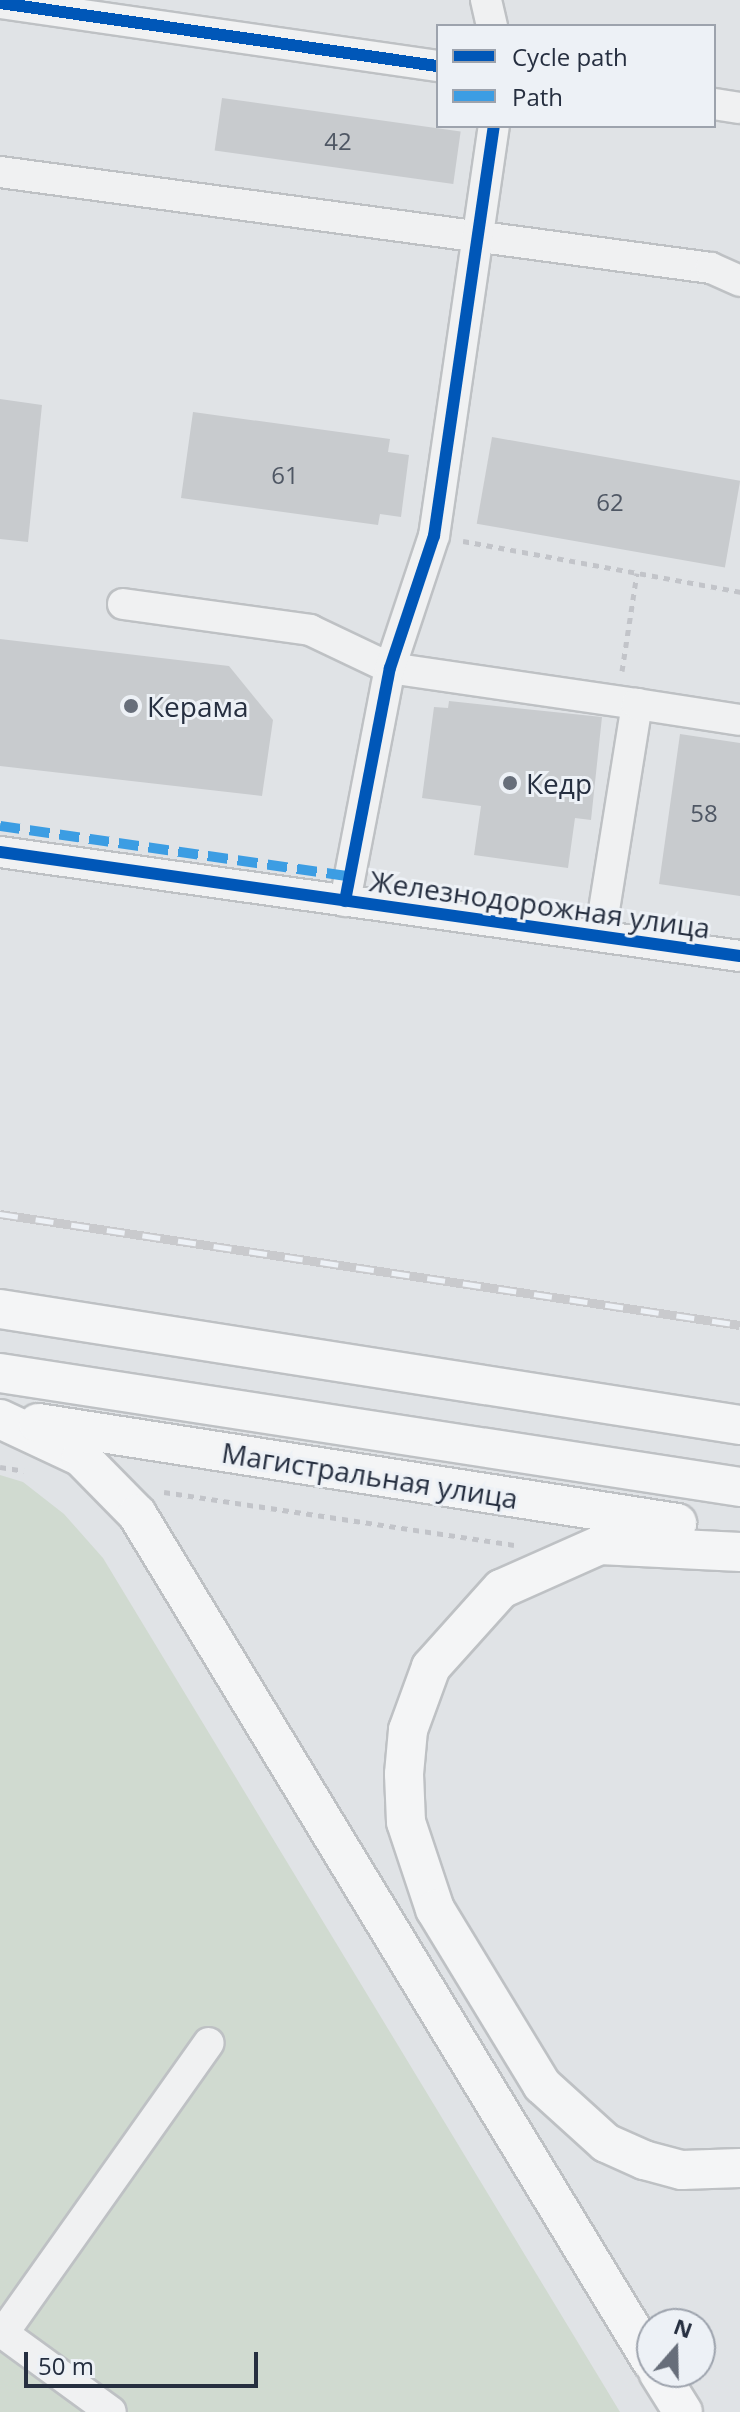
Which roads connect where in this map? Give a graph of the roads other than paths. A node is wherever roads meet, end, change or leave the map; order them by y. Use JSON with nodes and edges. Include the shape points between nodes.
{"nodes":[{"id":1,"x":486,"y":0,"type":"edge"},
{"id":2,"x":0,"y":3,"type":"edge"},
{"id":3,"x":492,"y":24,"type":"edge"},
{"id":4,"x":436,"y":66,"type":"edge"},
{"id":5,"x":716,"y":104,"type":"edge"},
{"id":6,"x":740,"y":108,"type":"edge"},
{"id":7,"x":494,"y":128,"type":"edge"},
{"id":8,"x":0,"y":172,"type":"edge"},
{"id":9,"x":478,"y":237,"type":"junction"},
{"id":10,"x":740,"y":281,"type":"edge"},
{"id":11,"x":123,"y":604,"type":"dead end"},
{"id":12,"x":390,"y":668,"type":"junction"},
{"id":13,"x":627,"y":703,"type":"junction"},
{"id":14,"x":740,"y":720,"type":"edge"},
{"id":15,"x":0,"y":852,"type":"edge"},
{"id":16,"x":345,"y":901,"type":"junction"},
{"id":17,"x":600,"y":936,"type":"junction"},
{"id":18,"x":740,"y":956,"type":"edge"},
{"id":19,"x":0,"y":1309,"type":"edge"},
{"id":20,"x":0,"y":1373,"type":"edge"},
{"id":21,"x":0,"y":1418,"type":"edge"},
{"id":22,"x":740,"y":1425,"type":"edge"},
{"id":23,"x":740,"y":1487,"type":"edge"},
{"id":24,"x":740,"y":1533,"type":"edge"},
{"id":25,"x":740,"y":1552,"type":"edge"},
{"id":26,"x":209,"y":2043,"type":"dead end"},
{"id":27,"x":740,"y":2168,"type":"edge"},
{"id":28,"x":2,"y":2331,"type":"edge"},
{"id":29,"x":636,"y":2336,"type":"edge"},
{"id":30,"x":668,"y":2388,"type":"edge"},
{"id":31,"x":111,"y":2412,"type":"edge"},
{"id":32,"x":683,"y":2412,"type":"edge"}],
"edges":[{"from":1,"to":3,"type":"street"},
{"from":2,"to":4,"type":"street"},
{"from":5,"to":6,"type":"street"},
{"from":7,"to":9,"type":"street"},
{"from":8,"to":9,"type":"street"},
{"from":9,"to":10,"type":"street","via":[[711,268]]},
{"from":9,"to":12,"type":"street","via":[[434,536]]},
{"from":11,"to":12,"type":"street","via":[[310,630]]},
{"from":12,"to":13,"type":"street"},
{"from":12,"to":16,"type":"street"},
{"from":13,"to":14,"type":"street"},
{"from":13,"to":17,"type":"street"},
{"from":15,"to":16,"type":"street","name":"Железнодорожная улица"},
{"from":16,"to":17,"type":"street","name":"Железнодорожная улица"},
{"from":17,"to":18,"type":"street","name":"Железнодорожная улица"},
{"from":19,"to":22,"type":"main road"},
{"from":20,"to":23,"type":"main road","name":"Магистральная улица"},
{"from":21,"to":24,"type":"main road","name":"Магистральная улица"},
{"from":21,"to":29,"type":"main road","via":[[42,1435],[113,1484]]},
{"from":25,"to":27,"type":"main road","via":[[631,1541],[572,1554],[501,1589],[446,1642],[408,1730],[406,1822],[435,1909],[542,2085],[571,2116],[644,2160],[682,2170]]},
{"from":26,"to":28,"type":"street"},
{"from":28,"to":31,"type":"street"},
{"from":30,"to":32,"type":"main road"}]}
